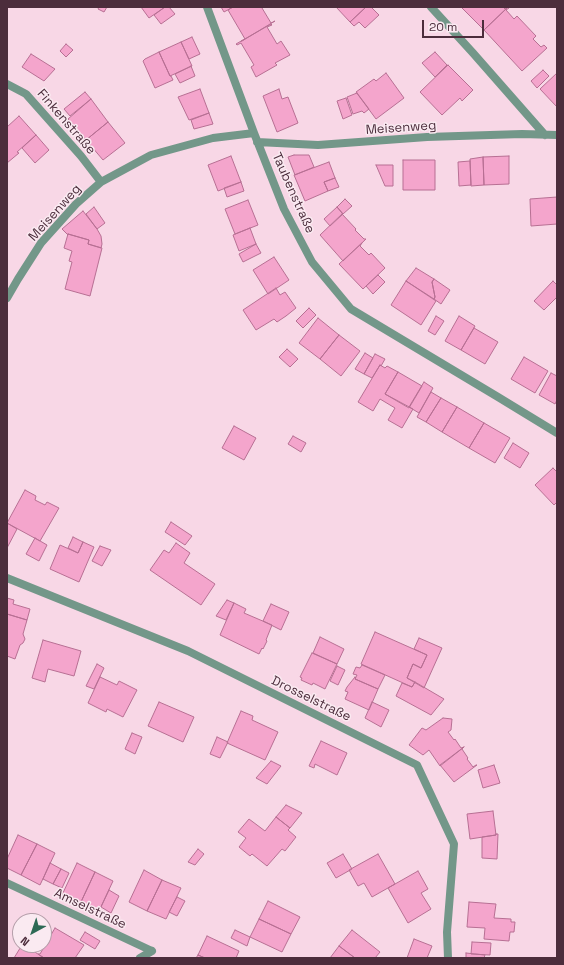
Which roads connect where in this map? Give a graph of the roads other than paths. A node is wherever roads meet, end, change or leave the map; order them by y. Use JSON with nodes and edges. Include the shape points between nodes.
{"nodes":[{"id":1,"x":207,"y":7,"type":"edge"},
{"id":2,"x":431,"y":7,"type":"edge"},
{"id":3,"x":7,"y":84,"type":"edge"},
{"id":4,"x":254,"y":133,"type":"junction"},
{"id":5,"x":545,"y":135,"type":"junction"},
{"id":6,"x":557,"y":135,"type":"edge"},
{"id":7,"x":257,"y":142,"type":"junction"},
{"id":8,"x":101,"y":182,"type":"junction"},
{"id":9,"x":7,"y":298,"type":"edge"},
{"id":10,"x":557,"y":433,"type":"edge"},
{"id":11,"x":7,"y":578,"type":"edge"},
{"id":12,"x":7,"y":883,"type":"edge"},
{"id":13,"x":140,"y":958,"type":"edge"},
{"id":14,"x":448,"y":958,"type":"edge"}],
"edges":[{"from":1,"to":4,"type":"street","name":"Taubenstraße"},
{"from":2,"to":5,"type":"street"},
{"from":3,"to":8,"type":"street","name":"Finkenstraße","via":[[26,94]]},
{"from":4,"to":7,"type":"street","name":"Taubenstraße"},
{"from":4,"to":8,"type":"street","name":"Meisenweg","via":[[213,138],[151,155]]},
{"from":5,"to":6,"type":"street","name":"Meisenweg"},
{"from":5,"to":7,"type":"street","name":"Meisenweg","via":[[427,137],[318,145]]},
{"from":7,"to":10,"type":"street","name":"Taubenstraße","via":[[284,209],[312,262],[350,309]]},
{"from":8,"to":9,"type":"street","name":"Meisenweg","via":[[76,204],[41,243]]},
{"from":11,"to":14,"type":"street","name":"Drosselstraße","via":[[188,652],[417,765],[454,844],[447,932]]},
{"from":12,"to":13,"type":"street","name":"Amselstraße","via":[[152,951]]}]}
